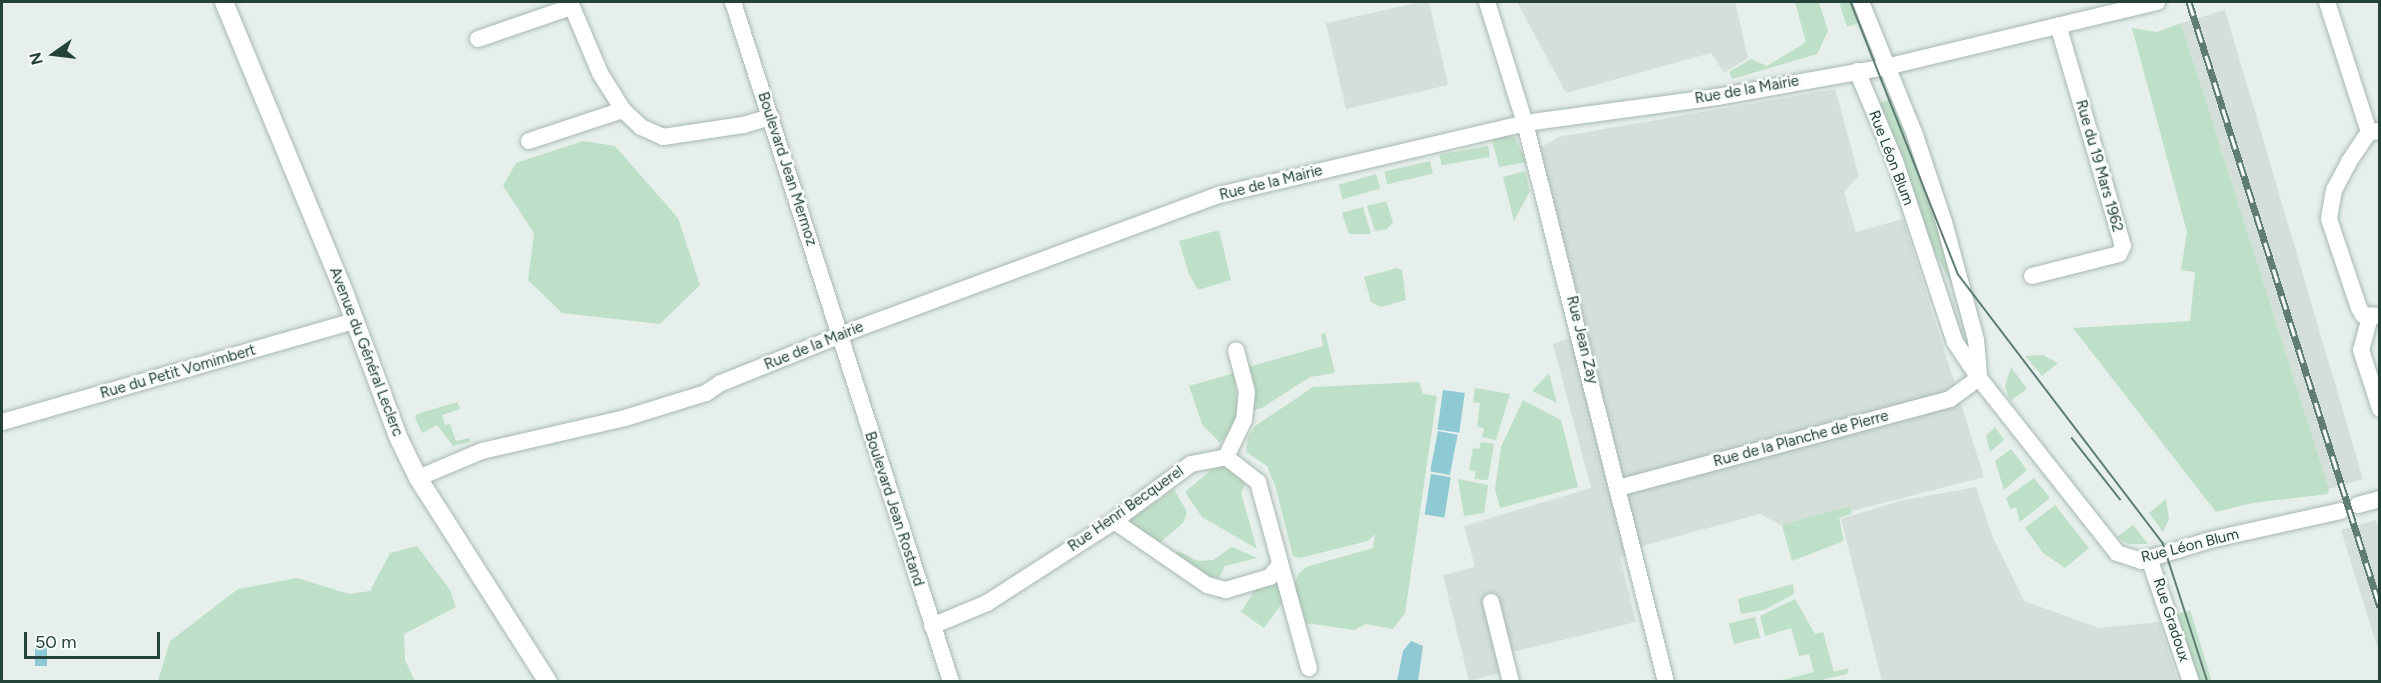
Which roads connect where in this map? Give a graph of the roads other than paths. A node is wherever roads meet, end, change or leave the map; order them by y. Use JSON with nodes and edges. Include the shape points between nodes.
{"nodes":[{"id":1,"x":224,"y":2,"type":"edge"},
{"id":2,"x":733,"y":2,"type":"edge"},
{"id":3,"x":1487,"y":2,"type":"edge"},
{"id":4,"x":1861,"y":2,"type":"edge"},
{"id":5,"x":2157,"y":2,"type":"edge"},
{"id":6,"x":2327,"y":2,"type":"edge"},
{"id":7,"x":571,"y":4,"type":"edge"},
{"id":8,"x":2058,"y":25,"type":"junction"},
{"id":9,"x":478,"y":39,"type":"dead end"},
{"id":10,"x":1886,"y":67,"type":"junction"},
{"id":11,"x":1857,"y":71,"type":"junction"},
{"id":12,"x":623,"y":110,"type":"junction"},
{"id":13,"x":771,"y":117,"type":"junction"},
{"id":14,"x":1526,"y":123,"type":"junction"},
{"id":15,"x":2374,"y":131,"type":"edge"},
{"id":16,"x":529,"y":141,"type":"dead end"},
{"id":17,"x":2032,"y":276,"type":"dead end"},
{"id":18,"x":2375,"y":317,"type":"edge"},
{"id":19,"x":354,"y":321,"type":"junction"},
{"id":20,"x":837,"y":337,"type":"junction"},
{"id":21,"x":1236,"y":350,"type":"dead end"},
{"id":22,"x":1979,"y":378,"type":"junction"},
{"id":23,"x":2379,"y":409,"type":"edge"},
{"id":24,"x":2,"y":422,"type":"edge"},
{"id":25,"x":1226,"y":457,"type":"junction"},
{"id":26,"x":418,"y":478,"type":"junction"},
{"id":27,"x":1618,"y":488,"type":"junction"},
{"id":28,"x":2379,"y":498,"type":"edge"},
{"id":29,"x":2358,"y":505,"type":"dead end"},
{"id":30,"x":2341,"y":511,"type":"dead end"},
{"id":31,"x":1114,"y":521,"type":"junction"},
{"id":32,"x":2150,"y":558,"type":"junction"},
{"id":33,"x":1280,"y":564,"type":"junction"},
{"id":34,"x":1491,"y":602,"type":"dead end"},
{"id":35,"x":933,"y":626,"type":"junction"},
{"id":36,"x":1309,"y":668,"type":"dead end"},
{"id":37,"x":548,"y":681,"type":"edge"},
{"id":38,"x":951,"y":681,"type":"edge"},
{"id":39,"x":1511,"y":681,"type":"edge"},
{"id":40,"x":1666,"y":681,"type":"edge"},
{"id":41,"x":2191,"y":681,"type":"edge"}],
"edges":[{"from":1,"to":19,"type":"main road","name":"Avenue du Général Leclerc"},
{"from":2,"to":13,"type":"street","name":"Boulevard Jean Mermoz"},
{"from":3,"to":14,"type":"street","name":"Rue Jean Zay"},
{"from":4,"to":10,"type":"street","name":"Rue Léon Blum"},
{"from":5,"to":8,"type":"street","name":"Rue de la Mairie"},
{"from":6,"to":15,"type":"street"},
{"from":7,"to":9,"type":"street"},
{"from":7,"to":12,"type":"street","via":[[600,73]]},
{"from":8,"to":10,"type":"street","name":"Rue de la Mairie"},
{"from":8,"to":17,"type":"street","name":"Rue du 19 Mars 1962","via":[[2123,246],[2119,254]]},
{"from":10,"to":11,"type":"street","name":"Rue de la Mairie"},
{"from":10,"to":22,"type":"street","name":"Rue Léon Blum","via":[[1915,135],[1944,222],[1976,340]]},
{"from":11,"to":14,"type":"street","name":"Rue de la Mairie","via":[[1717,97]]},
{"from":11,"to":22,"type":"street","name":"Rue Léon Blum","via":[[1895,161],[1955,342]]},
{"from":12,"to":13,"type":"street","via":[[641,127],[663,137]]},
{"from":12,"to":16,"type":"street"},
{"from":13,"to":20,"type":"street","name":"Boulevard Jean Mermoz","via":[[827,291]]},
{"from":14,"to":20,"type":"street","name":"Rue de la Mairie","via":[[1219,195]]},
{"from":14,"to":27,"type":"street","name":"Rue Jean Zay"},
{"from":15,"to":18,"type":"street","via":[[2334,190],[2329,219],[2359,308]]},
{"from":18,"to":23,"type":"street","via":[[2361,350]]},
{"from":19,"to":24,"type":"street","name":"Rue du Petit Vomimbert"},
{"from":19,"to":26,"type":"main road","name":"Avenue du Général Leclerc"},
{"from":20,"to":26,"type":"street","name":"Rue de la Mairie","via":[[721,382],[706,393],[625,418],[482,451]]},
{"from":20,"to":35,"type":"street","name":"Boulevard Jean Rostand"},
{"from":21,"to":25,"type":"street","via":[[1247,392],[1244,420]]},
{"from":22,"to":27,"type":"street","name":"Rue de la Planche de Pierre","via":[[1950,399]]},
{"from":22,"to":32,"type":"street","name":"Rue Léon Blum","via":[[2117,554],[2131,560]]},
{"from":25,"to":31,"type":"street","name":"Rue Henri Becquerel","via":[[1191,464]]},
{"from":25,"to":33,"type":"street","via":[[1258,482]]},
{"from":26,"to":37,"type":"main road","name":"Avenue du Général Leclerc"},
{"from":27,"to":40,"type":"street","name":"Rue Jean Zay"},
{"from":28,"to":29,"type":"street"},
{"from":30,"to":32,"type":"street","name":"Rue Léon Blum","via":[[2294,519]]},
{"from":31,"to":33,"type":"street","via":[[1207,585],[1226,590],[1270,577]]},
{"from":31,"to":35,"type":"street","name":"Rue Henri Becquerel","via":[[987,603]]},
{"from":32,"to":41,"type":"street","name":"Rue Gradoux"},
{"from":33,"to":36,"type":"street"},
{"from":34,"to":39,"type":"street"},
{"from":35,"to":38,"type":"street","name":"Boulevard Jean Rostand"}]}
